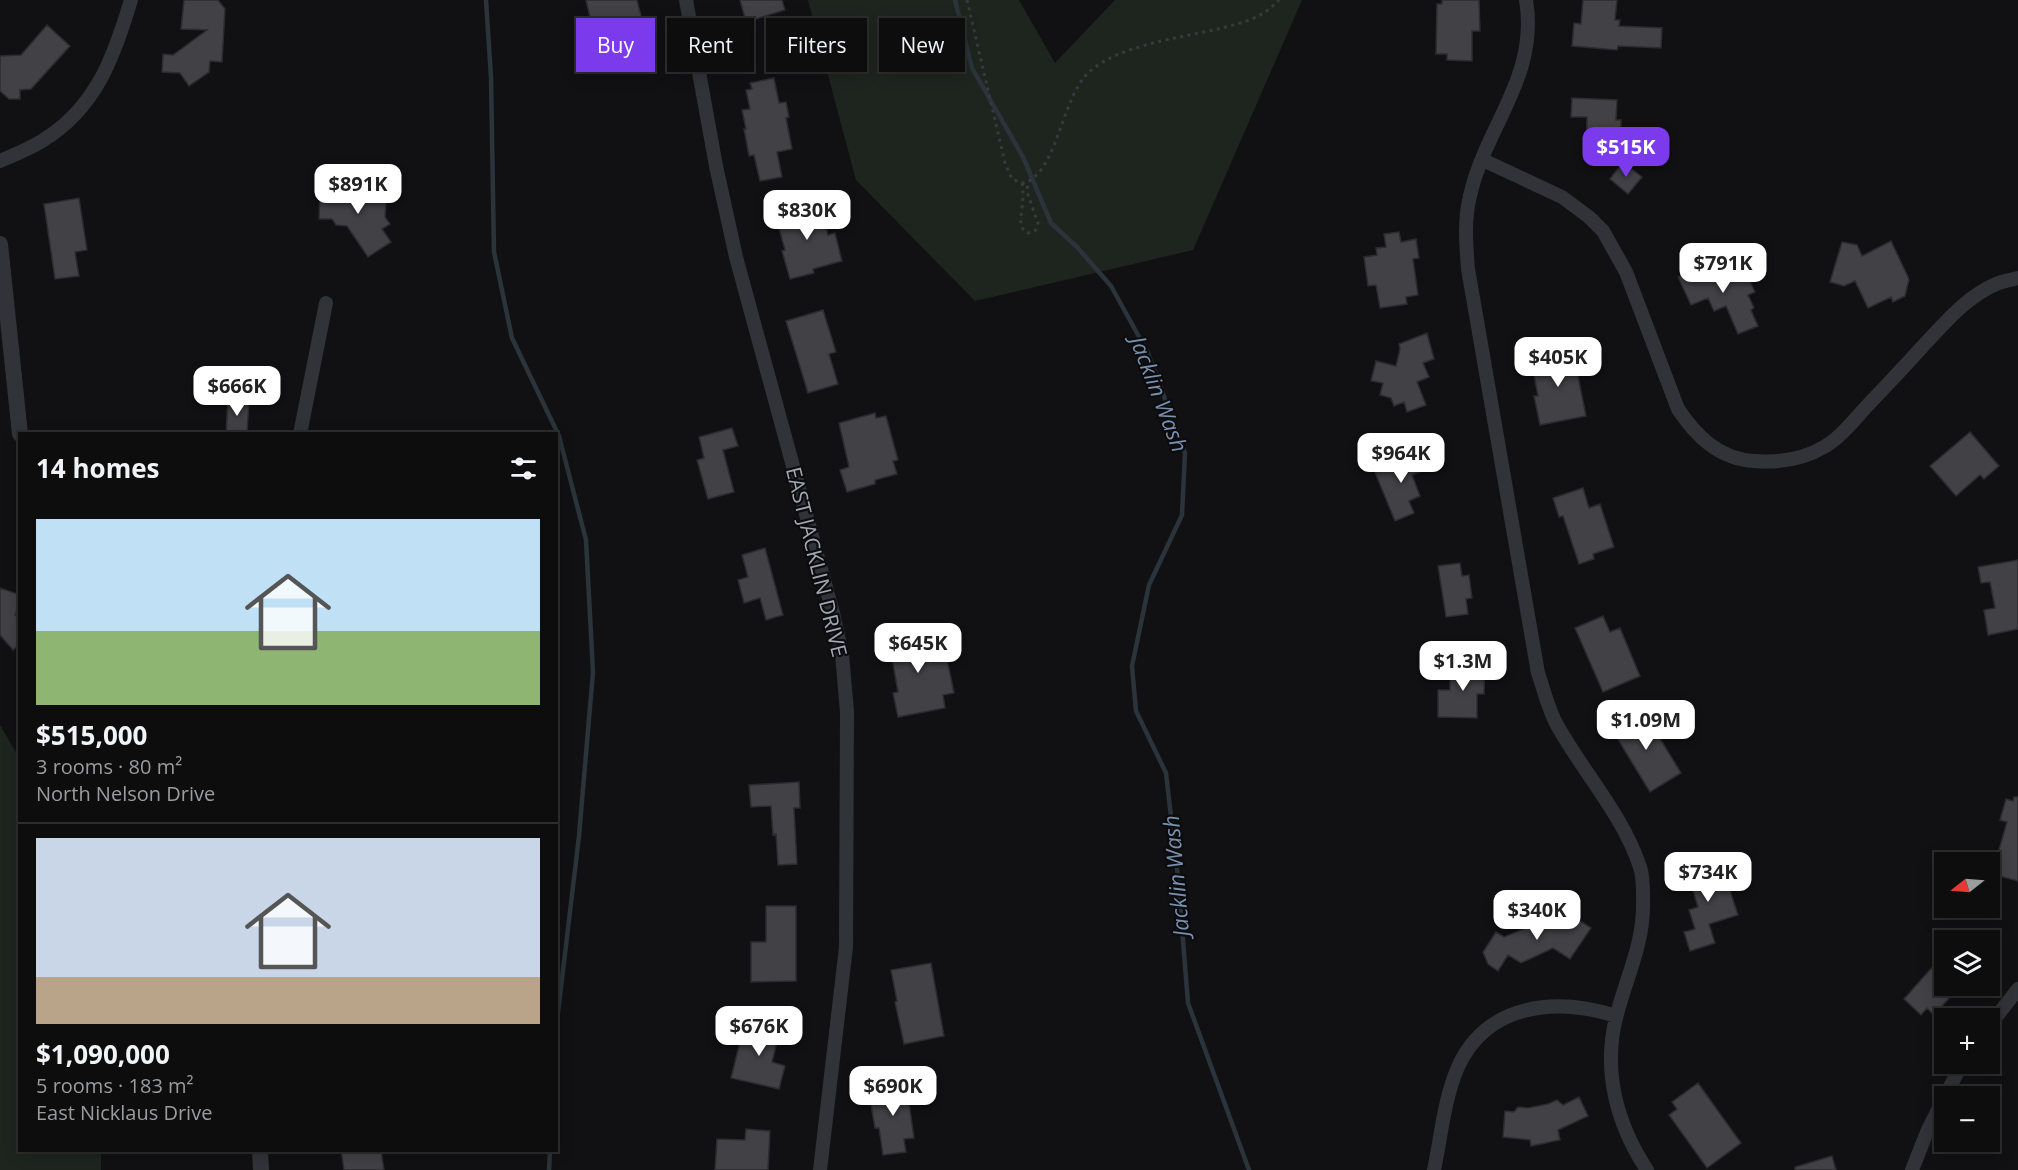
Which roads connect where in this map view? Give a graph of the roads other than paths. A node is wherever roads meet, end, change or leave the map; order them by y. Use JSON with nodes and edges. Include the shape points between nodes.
{"nodes":[{"id":1,"x":131,"y":0,"type":"edge"},
{"id":2,"x":686,"y":0,"type":"edge"},
{"id":3,"x":1526,"y":0,"type":"edge"},
{"id":4,"x":1483,"y":160,"type":"junction"},
{"id":5,"x":0,"y":161,"type":"edge"},
{"id":6,"x":0,"y":244,"type":"edge"},
{"id":7,"x":2018,"y":278,"type":"edge"},
{"id":8,"x":326,"y":303,"type":"dead end"},
{"id":9,"x":20,"y":432,"type":"edge"},
{"id":10,"x":300,"y":432,"type":"edge"},
{"id":11,"x":2018,"y":988,"type":"edge"},
{"id":12,"x":2000,"y":1012,"type":"edge"},
{"id":13,"x":1616,"y":1016,"type":"junction"},
{"id":14,"x":1934,"y":1118,"type":"edge"},
{"id":15,"x":260,"y":1152,"type":"edge"},
{"id":16,"x":261,"y":1170,"type":"edge"},
{"id":17,"x":820,"y":1170,"type":"edge"},
{"id":18,"x":1434,"y":1170,"type":"edge"},
{"id":19,"x":1647,"y":1170,"type":"edge"},
{"id":20,"x":1912,"y":1170,"type":"edge"}],
"edges":[{"from":1,"to":5,"type":"street","via":[[108,69],[85,103],[52,134]]},
{"from":2,"to":17,"type":"street","name":"EAST JACKLIN DRIVE","via":[[729,229],[842,654],[847,712],[846,947]]},
{"from":3,"to":4,"type":"street","via":[[1525,54]]},
{"from":4,"to":7,"type":"street","via":[[1562,197],[1604,231],[1626,272],[1678,409],[1704,441],[1745,460],[1773,463],[1823,448],[1850,425],[1957,310],[1988,288]]},
{"from":4,"to":13,"type":"street","via":[[1467,214],[1468,269],[1539,673],[1555,722],[1626,834],[1641,869],[1643,909],[1639,944]]},
{"from":6,"to":9,"type":"street"},
{"from":8,"to":10,"type":"street"},
{"from":11,"to":12,"type":"street"},
{"from":13,"to":18,"type":"street","via":[[1545,1005],[1492,1026],[1473,1044],[1459,1066]]},
{"from":13,"to":19,"type":"street","via":[[1611,1060],[1614,1098],[1623,1127]]},
{"from":14,"to":20,"type":"street"},
{"from":15,"to":16,"type":"street"}]}
